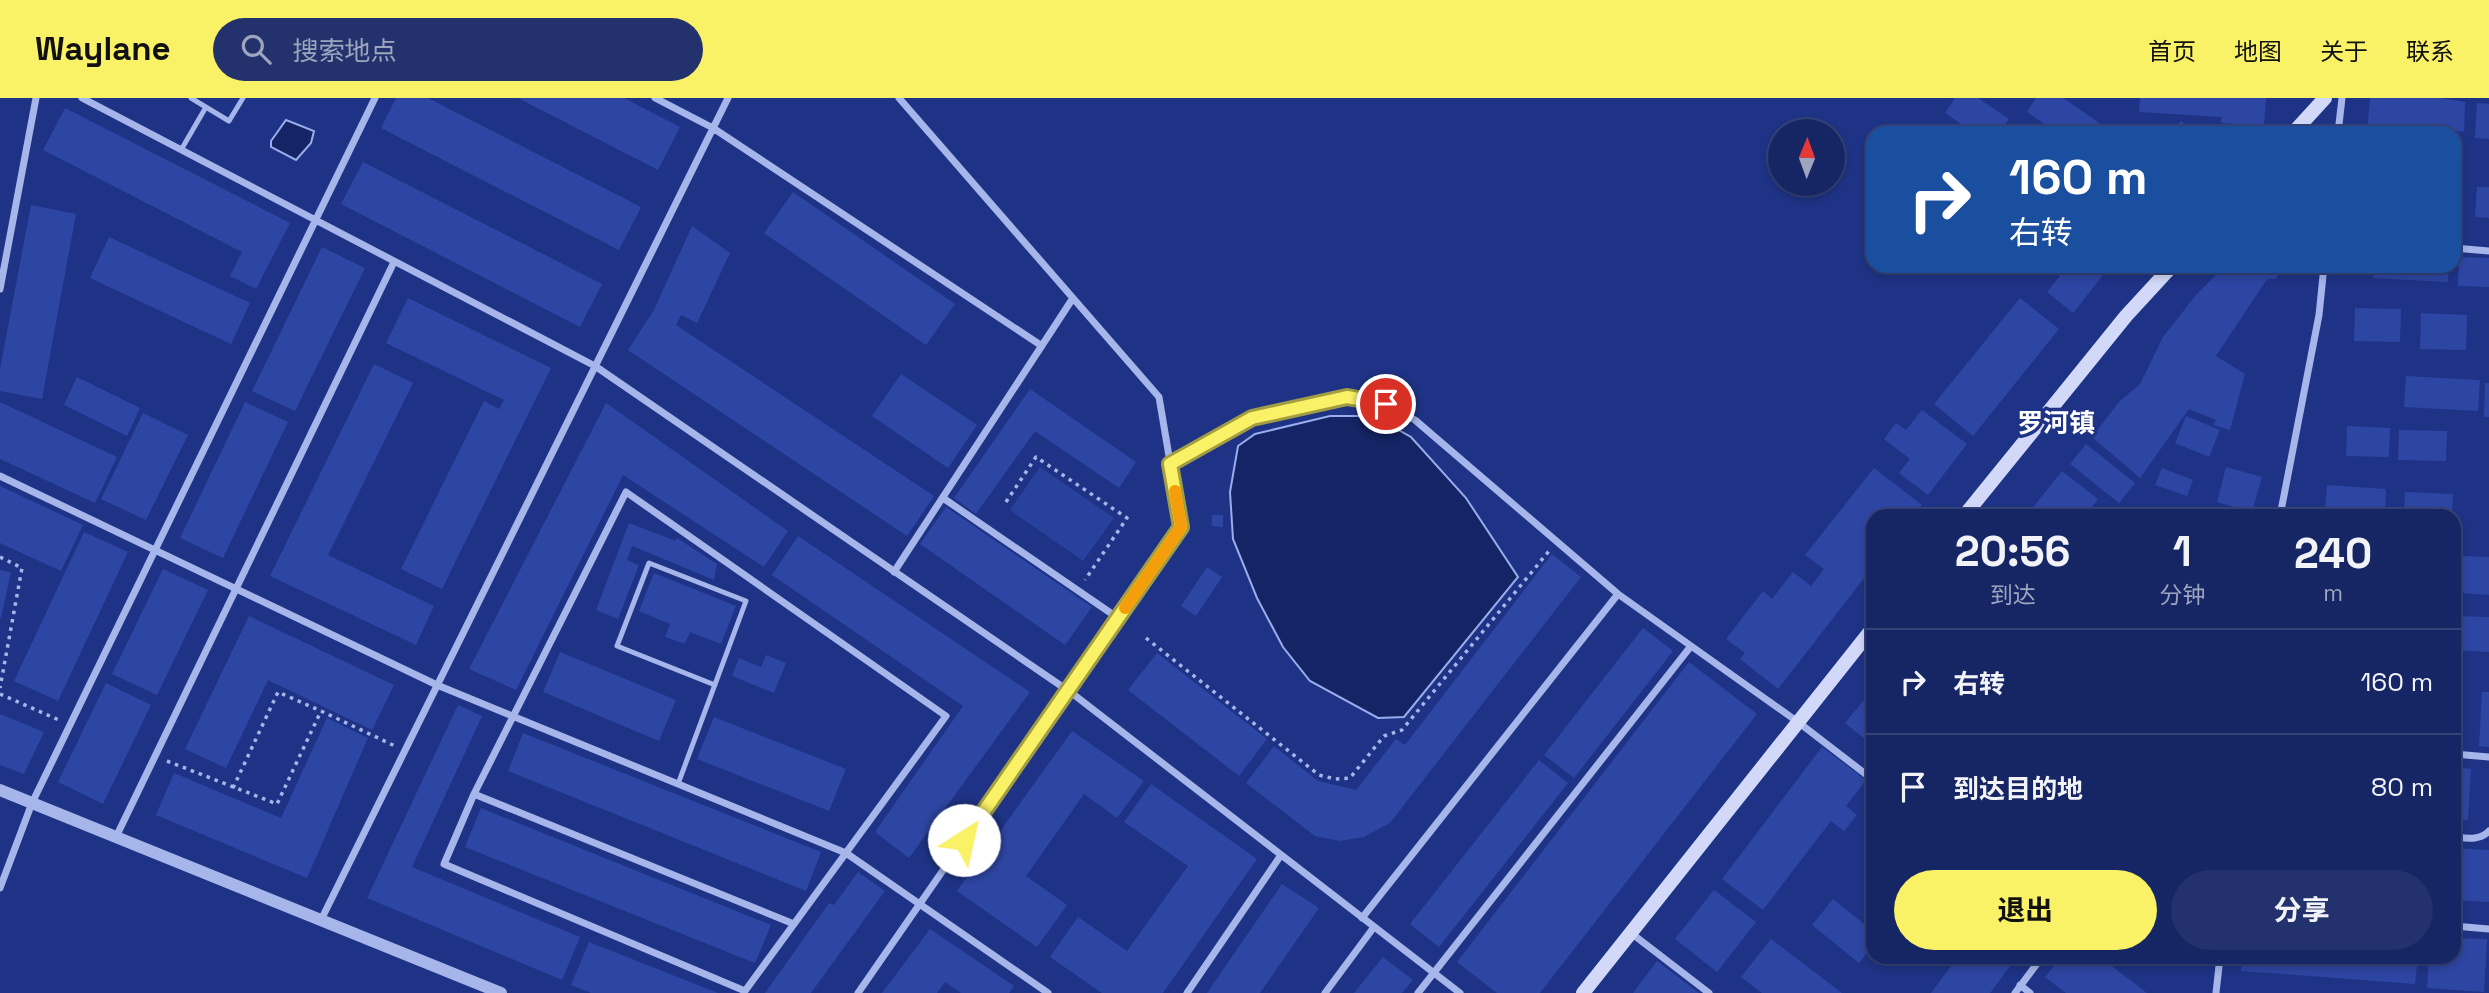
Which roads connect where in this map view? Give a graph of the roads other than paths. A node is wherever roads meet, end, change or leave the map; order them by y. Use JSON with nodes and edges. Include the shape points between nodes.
{"nodes":[{"id":1,"x":36,"y":98,"type":"edge"},
{"id":2,"x":82,"y":98,"type":"edge"},
{"id":3,"x":191,"y":98,"type":"edge"},
{"id":4,"x":243,"y":98,"type":"edge"},
{"id":5,"x":375,"y":98,"type":"edge"},
{"id":6,"x":654,"y":98,"type":"edge"},
{"id":7,"x":728,"y":98,"type":"edge"},
{"id":8,"x":899,"y":98,"type":"edge"},
{"id":9,"x":2325,"y":98,"type":"edge"},
{"id":10,"x":2342,"y":98,"type":"edge"},
{"id":11,"x":206,"y":107,"type":"junction"},
{"id":12,"x":2299,"y":126,"type":"edge"},
{"id":13,"x":2339,"y":126,"type":"edge"},
{"id":14,"x":713,"y":128,"type":"junction"},
{"id":15,"x":181,"y":150,"type":"junction"},
{"id":16,"x":316,"y":220,"type":"junction"},
{"id":17,"x":2461,"y":249,"type":"edge"},
{"id":18,"x":2489,"y":251,"type":"edge"},
{"id":19,"x":394,"y":262,"type":"junction"},
{"id":20,"x":2166,"y":273,"type":"edge"},
{"id":21,"x":2323,"y":273,"type":"edge"},
{"id":22,"x":0,"y":289,"type":"edge"},
{"id":23,"x":1073,"y":298,"type":"junction"},
{"id":24,"x":1042,"y":346,"type":"junction"},
{"id":25,"x":595,"y":366,"type":"junction"},
{"id":26,"x":1170,"y":464,"type":"junction"},
{"id":27,"x":0,"y":475,"type":"edge"},
{"id":28,"x":943,"y":498,"type":"junction"},
{"id":29,"x":1970,"y":509,"type":"edge"},
{"id":30,"x":2281,"y":509,"type":"edge"},
{"id":31,"x":155,"y":550,"type":"junction"},
{"id":32,"x":894,"y":572,"type":"junction"},
{"id":33,"x":236,"y":589,"type":"junction"},
{"id":34,"x":1618,"y":594,"type":"junction"},
{"id":35,"x":1118,"y":618,"type":"junction"},
{"id":36,"x":1866,"y":637,"type":"edge"},
{"id":37,"x":1691,"y":646,"type":"junction"},
{"id":38,"x":437,"y":685,"type":"junction"},
{"id":39,"x":715,"y":685,"type":"junction"},
{"id":40,"x":1068,"y":690,"type":"junction"},
{"id":41,"x":513,"y":717,"type":"junction"},
{"id":42,"x":1798,"y":722,"type":"junction"},
{"id":43,"x":2461,"y":755,"type":"edge"},
{"id":44,"x":2489,"y":757,"type":"edge"},
{"id":45,"x":1866,"y":774,"type":"edge"},
{"id":46,"x":678,"y":784,"type":"junction"},
{"id":47,"x":0,"y":790,"type":"edge"},
{"id":48,"x":474,"y":794,"type":"junction"},
{"id":49,"x":32,"y":803,"type":"junction"},
{"id":50,"x":2489,"y":831,"type":"edge"},
{"id":51,"x":116,"y":837,"type":"junction"},
{"id":52,"x":2461,"y":838,"type":"edge"},
{"id":53,"x":846,"y":853,"type":"junction"},
{"id":54,"x":1281,"y":855,"type":"junction"},
{"id":55,"x":0,"y":888,"type":"edge"},
{"id":56,"x":919,"y":904,"type":"junction"},
{"id":57,"x":1363,"y":918,"type":"junction"},
{"id":58,"x":321,"y":920,"type":"junction"},
{"id":59,"x":794,"y":924,"type":"junction"},
{"id":60,"x":1374,"y":927,"type":"junction"},
{"id":61,"x":2461,"y":927,"type":"edge"},
{"id":62,"x":2489,"y":929,"type":"edge"},
{"id":63,"x":1631,"y":933,"type":"junction"},
{"id":64,"x":2036,"y":964,"type":"edge"},
{"id":65,"x":2219,"y":964,"type":"edge"},
{"id":66,"x":1434,"y":973,"type":"junction"},
{"id":67,"x":2020,"y":985,"type":"junction"},
{"id":68,"x":501,"y":993,"type":"edge"},
{"id":69,"x":858,"y":993,"type":"edge"},
{"id":70,"x":1048,"y":993,"type":"edge"},
{"id":71,"x":1187,"y":993,"type":"edge"},
{"id":72,"x":1325,"y":993,"type":"edge"},
{"id":73,"x":1418,"y":993,"type":"edge"},
{"id":74,"x":1460,"y":993,"type":"edge"},
{"id":75,"x":1583,"y":993,"type":"edge"},
{"id":76,"x":1709,"y":993,"type":"edge"},
{"id":77,"x":2015,"y":993,"type":"edge"},
{"id":78,"x":2030,"y":993,"type":"edge"},
{"id":79,"x":2216,"y":993,"type":"edge"}],
"edges":[{"from":1,"to":22,"type":"street"},
{"from":2,"to":15,"type":"street"},
{"from":3,"to":11,"type":"lane"},
{"from":4,"to":11,"type":"lane","via":[[229,121]]},
{"from":5,"to":16,"type":"street"},
{"from":6,"to":14,"type":"street"},
{"from":7,"to":14,"type":"street"},
{"from":8,"to":23,"type":"street"},
{"from":9,"to":12,"type":"main road"},
{"from":10,"to":13,"type":"street"},
{"from":11,"to":15,"type":"lane"},
{"from":14,"to":24,"type":"street"},
{"from":14,"to":25,"type":"street"},
{"from":15,"to":16,"type":"street"},
{"from":16,"to":19,"type":"street"},
{"from":16,"to":31,"type":"street"},
{"from":17,"to":18,"type":"street"},
{"from":19,"to":25,"type":"street"},
{"from":19,"to":33,"type":"street"},
{"from":20,"to":29,"type":"main road"},
{"from":21,"to":30,"type":"street"},
{"from":23,"to":24,"type":"street"},
{"from":23,"to":26,"type":"street","via":[[1159,397]]},
{"from":24,"to":28,"type":"street"},
{"from":25,"to":32,"type":"street"},
{"from":25,"to":38,"type":"street"},
{"from":26,"to":34,"type":"street","via":[[1252,418],[1347,397],[1386,404],[1415,420]]},
{"from":26,"to":35,"type":"street","via":[[1181,527]]},
{"from":27,"to":31,"type":"street"},
{"from":28,"to":32,"type":"street"},
{"from":28,"to":35,"type":"street"},
{"from":31,"to":33,"type":"street"},
{"from":31,"to":49,"type":"street"},
{"from":32,"to":40,"type":"street"},
{"from":33,"to":38,"type":"street"},
{"from":33,"to":51,"type":"street"},
{"from":34,"to":37,"type":"street"},
{"from":34,"to":57,"type":"street"},
{"from":35,"to":40,"type":"street"},
{"from":36,"to":42,"type":"main road"},
{"from":37,"to":42,"type":"street"},
{"from":37,"to":66,"type":"street"},
{"from":38,"to":41,"type":"street"},
{"from":38,"to":58,"type":"street"},
{"from":39,"to":39,"type":"lane","via":[[746,601],[649,563],[617,646]]},
{"from":39,"to":46,"type":"lane"},
{"from":40,"to":54,"type":"street"},
{"from":40,"to":56,"type":"street"},
{"from":41,"to":46,"type":"street"},
{"from":41,"to":48,"type":"street"},
{"from":41,"to":53,"type":"street","via":[[626,492],[946,716]]},
{"from":42,"to":45,"type":"street"},
{"from":42,"to":63,"type":"main road"},
{"from":43,"to":44,"type":"street"},
{"from":46,"to":53,"type":"street"},
{"from":47,"to":49,"type":"street"},
{"from":48,"to":59,"type":"street"},
{"from":48,"to":59,"type":"street","via":[[443,864],[746,991]]},
{"from":49,"to":51,"type":"street"},
{"from":49,"to":55,"type":"street"},
{"from":50,"to":52,"type":"street","via":[[2475,839]]},
{"from":51,"to":58,"type":"street"},
{"from":53,"to":56,"type":"street"},
{"from":53,"to":59,"type":"street"},
{"from":54,"to":57,"type":"street"},
{"from":54,"to":71,"type":"street"},
{"from":56,"to":69,"type":"street"},
{"from":56,"to":70,"type":"street"},
{"from":57,"to":60,"type":"street"},
{"from":58,"to":68,"type":"street"},
{"from":60,"to":66,"type":"street"},
{"from":60,"to":72,"type":"street"},
{"from":61,"to":62,"type":"street"},
{"from":63,"to":75,"type":"main road"},
{"from":63,"to":76,"type":"street"},
{"from":64,"to":67,"type":"street"},
{"from":65,"to":79,"type":"street"},
{"from":66,"to":73,"type":"street"},
{"from":66,"to":74,"type":"street"},
{"from":67,"to":77,"type":"street"},
{"from":67,"to":78,"type":"street"}]}
